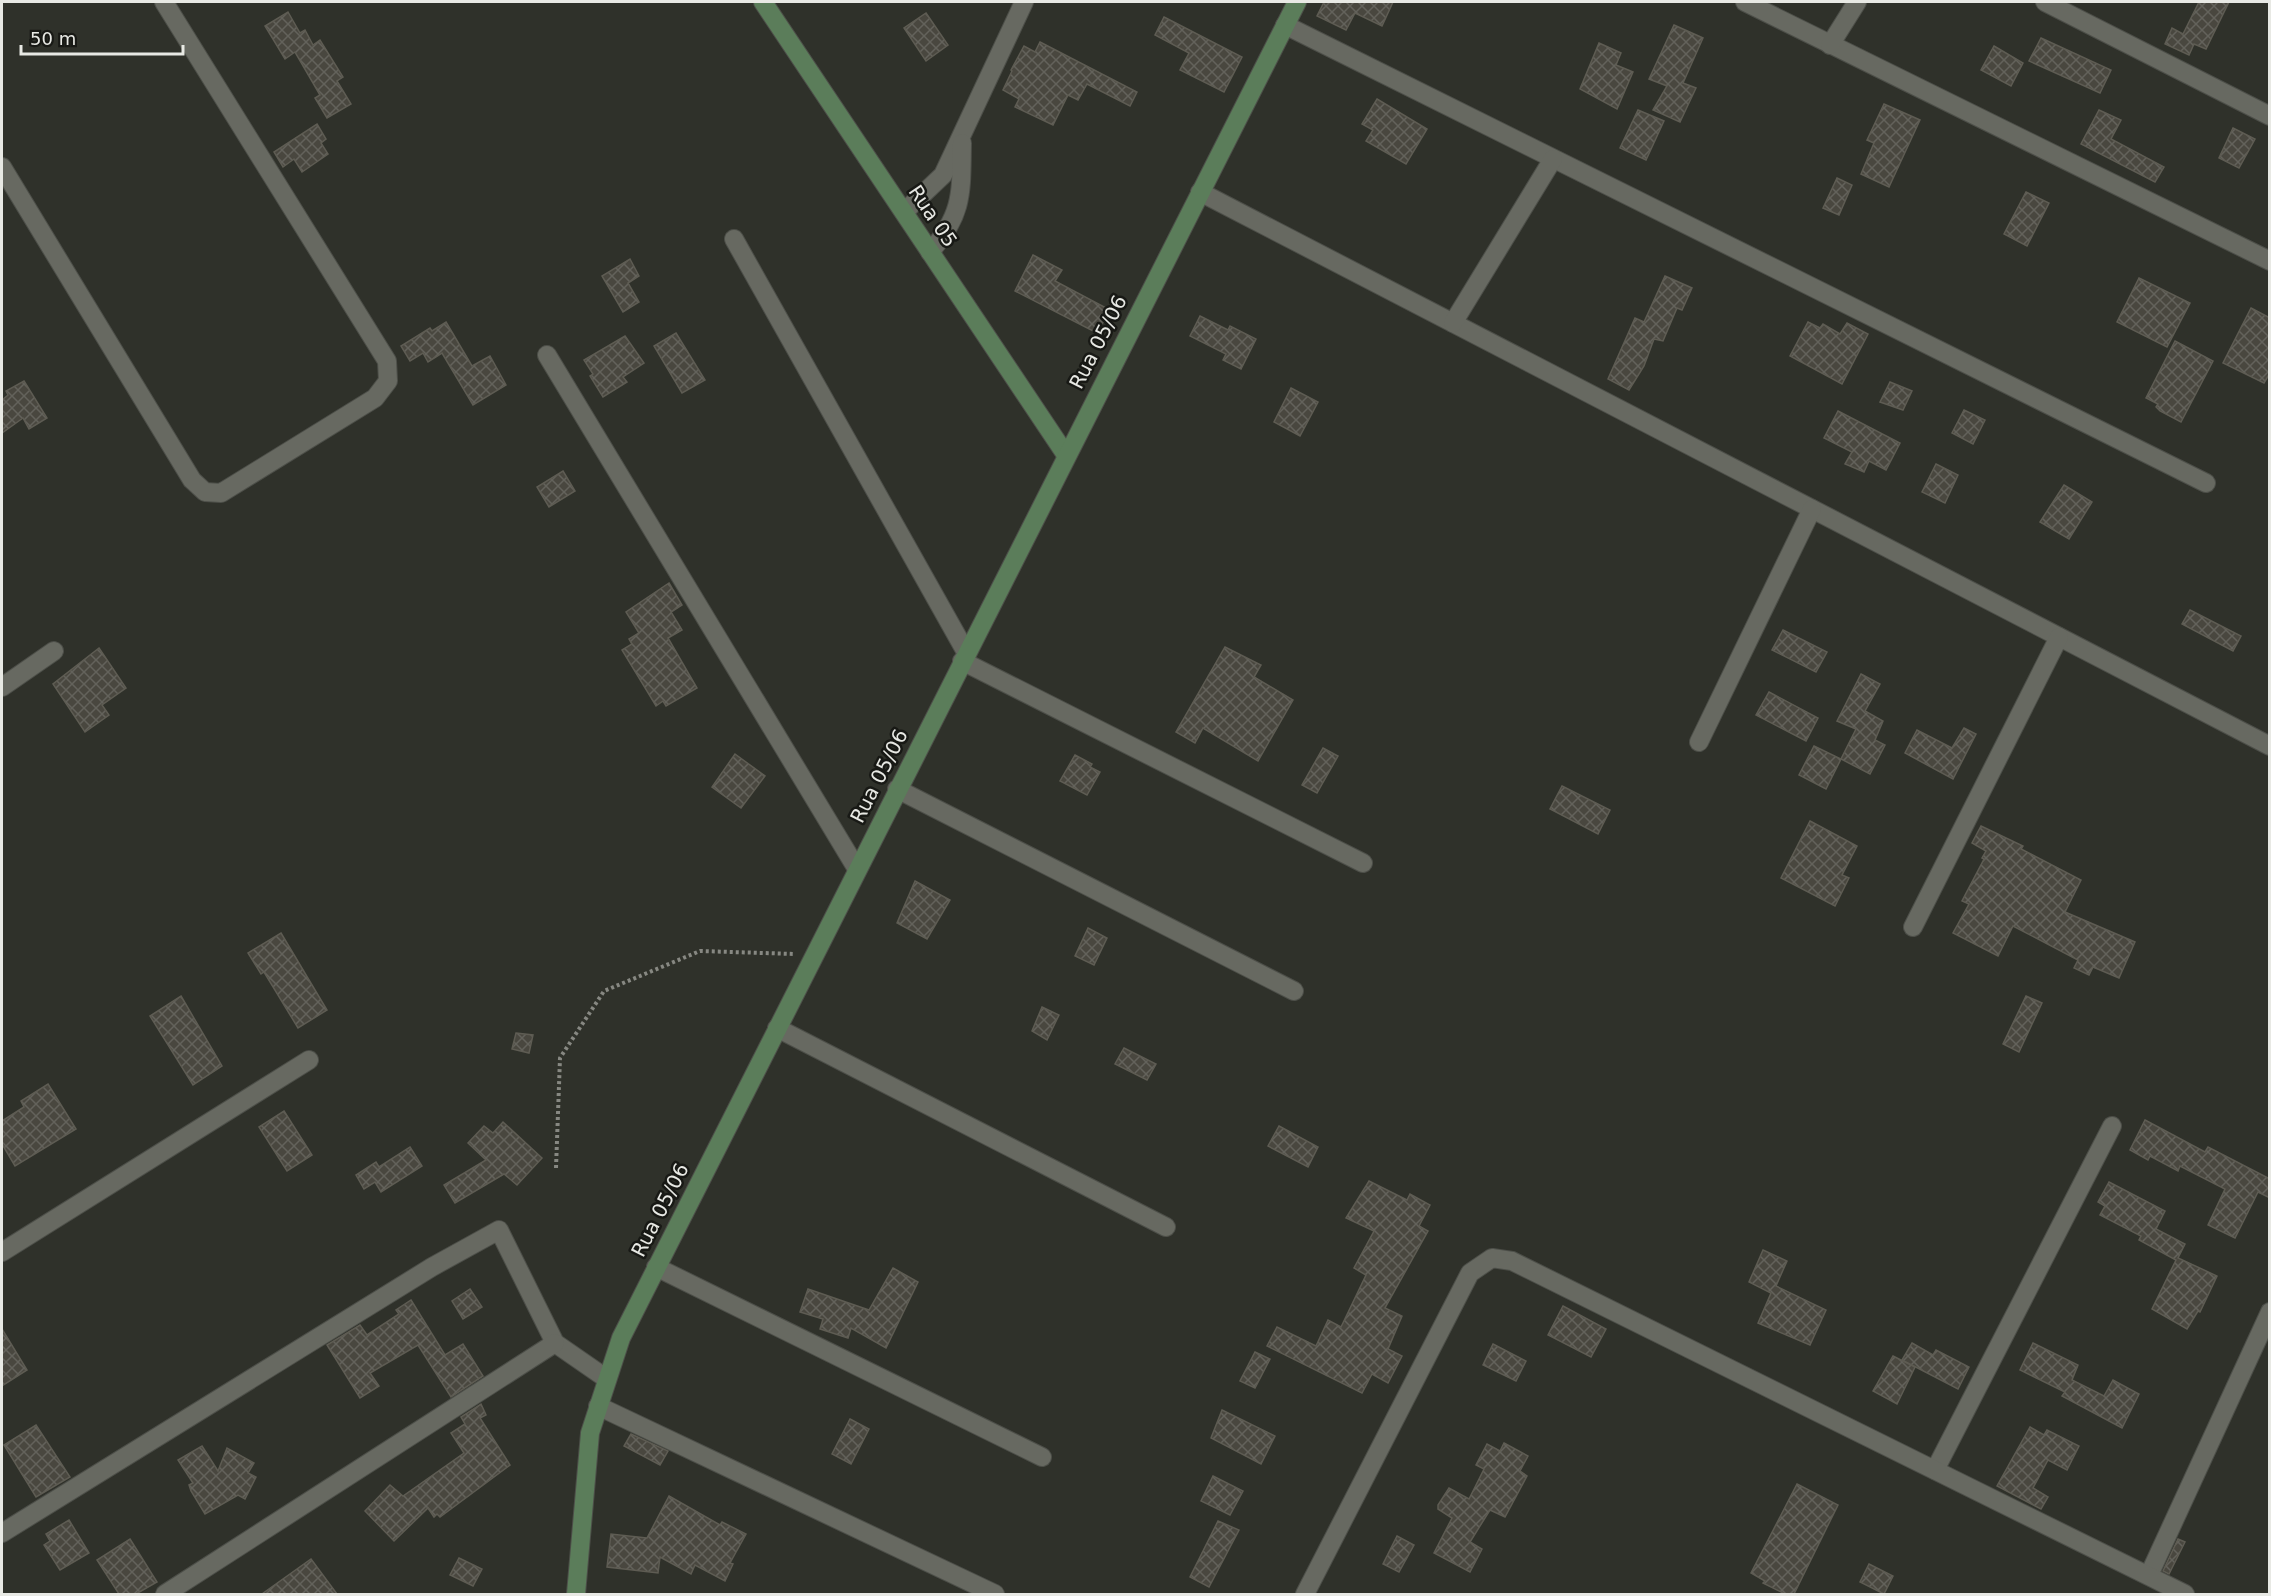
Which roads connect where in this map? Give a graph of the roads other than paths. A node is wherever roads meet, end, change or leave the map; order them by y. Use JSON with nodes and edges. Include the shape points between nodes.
{"nodes":[{"id":1,"x":164,"y":2,"type":"edge"},
{"id":2,"x":764,"y":2,"type":"edge"},
{"id":3,"x":1024,"y":2,"type":"edge"},
{"id":4,"x":1297,"y":2,"type":"edge"},
{"id":5,"x":1745,"y":2,"type":"edge"},
{"id":6,"x":1857,"y":2,"type":"edge"},
{"id":7,"x":2045,"y":2,"type":"edge"},
{"id":8,"x":1285,"y":25,"type":"junction"},
{"id":9,"x":1830,"y":45,"type":"junction"},
{"id":10,"x":2270,"y":116,"type":"edge"},
{"id":11,"x":962,"y":134,"type":"junction"},
{"id":12,"x":1553,"y":159,"type":"junction"},
{"id":13,"x":2,"y":167,"type":"edge"},
{"id":14,"x":1200,"y":192,"type":"junction"},
{"id":15,"x":904,"y":212,"type":"junction"},
{"id":16,"x":734,"y":238,"type":"dead end"},
{"id":17,"x":930,"y":252,"type":"junction"},
{"id":18,"x":2270,"y":261,"type":"edge"},
{"id":19,"x":1453,"y":323,"type":"junction"},
{"id":20,"x":547,"y":356,"type":"dead end"},
{"id":21,"x":1065,"y":455,"type":"junction"},
{"id":22,"x":2206,"y":483,"type":"dead end"},
{"id":23,"x":1812,"y":509,"type":"junction"},
{"id":24,"x":2059,"y":637,"type":"junction"},
{"id":25,"x":54,"y":651,"type":"dead end"},
{"id":26,"x":964,"y":657,"type":"junction"},
{"id":27,"x":2,"y":687,"type":"edge"},
{"id":28,"x":1699,"y":742,"type":"dead end"},
{"id":29,"x":2270,"y":746,"type":"edge"},
{"id":30,"x":897,"y":789,"type":"junction"},
{"id":31,"x":1363,"y":863,"type":"dead end"},
{"id":32,"x":857,"y":869,"type":"junction"},
{"id":33,"x":1913,"y":927,"type":"dead end"},
{"id":34,"x":1294,"y":991,"type":"dead end"},
{"id":35,"x":777,"y":1028,"type":"junction"},
{"id":36,"x":309,"y":1060,"type":"dead end"},
{"id":37,"x":2112,"y":1126,"type":"dead end"},
{"id":38,"x":1166,"y":1227,"type":"dead end"},
{"id":39,"x":2,"y":1252,"type":"edge"},
{"id":40,"x":656,"y":1267,"type":"junction"},
{"id":41,"x":2270,"y":1311,"type":"edge"},
{"id":42,"x":555,"y":1343,"type":"junction"},
{"id":43,"x":607,"y":1378,"type":"junction"},
{"id":44,"x":598,"y":1406,"type":"junction"},
{"id":45,"x":1042,"y":1457,"type":"dead end"},
{"id":46,"x":1935,"y":1470,"type":"junction"},
{"id":47,"x":2,"y":1533,"type":"edge"},
{"id":48,"x":2149,"y":1575,"type":"junction"},
{"id":49,"x":165,"y":1594,"type":"edge"},
{"id":50,"x":576,"y":1594,"type":"edge"},
{"id":51,"x":995,"y":1594,"type":"edge"},
{"id":52,"x":1305,"y":1594,"type":"edge"},
{"id":53,"x":2185,"y":1594,"type":"edge"}],
"edges":[{"from":1,"to":13,"type":"street","via":[[387,361],[388,381],[375,398],[221,493],[205,492],[192,480]]},
{"from":2,"to":15,"type":"street","name":"Rua 05"},
{"from":3,"to":11,"type":"street"},
{"from":4,"to":8,"type":"street","name":"Rua 05/06"},
{"from":5,"to":9,"type":"street"},
{"from":6,"to":9,"type":"street"},
{"from":7,"to":10,"type":"street"},
{"from":8,"to":12,"type":"street"},
{"from":8,"to":14,"type":"street","name":"Rua 05/06"},
{"from":9,"to":18,"type":"street"},
{"from":11,"to":15,"type":"street","via":[[943,175]]},
{"from":11,"to":17,"type":"street","via":[[961,199],[946,234]]},
{"from":12,"to":19,"type":"street"},
{"from":12,"to":22,"type":"street"},
{"from":14,"to":19,"type":"street"},
{"from":14,"to":21,"type":"street","name":"Rua 05/06"},
{"from":15,"to":17,"type":"street","name":"Rua 05"},
{"from":16,"to":26,"type":"street"},
{"from":17,"to":21,"type":"street","name":"Rua 05"},
{"from":19,"to":23,"type":"street"},
{"from":20,"to":32,"type":"street"},
{"from":21,"to":26,"type":"street","name":"Rua 05/06"},
{"from":23,"to":24,"type":"street"},
{"from":23,"to":28,"type":"street"},
{"from":24,"to":29,"type":"street"},
{"from":24,"to":33,"type":"street"},
{"from":25,"to":27,"type":"street"},
{"from":26,"to":30,"type":"street","name":"Rua 05/06"},
{"from":26,"to":31,"type":"street"},
{"from":30,"to":32,"type":"street","name":"Rua 05/06"},
{"from":30,"to":34,"type":"street"},
{"from":32,"to":35,"type":"street","name":"Rua 05/06"},
{"from":35,"to":38,"type":"street"},
{"from":35,"to":40,"type":"street","name":"Rua 05/06"},
{"from":36,"to":39,"type":"street"},
{"from":37,"to":46,"type":"street"},
{"from":40,"to":43,"type":"street","name":"Rua 05/06","via":[[621,1338]]},
{"from":40,"to":45,"type":"street"},
{"from":41,"to":48,"type":"street"},
{"from":42,"to":43,"type":"street"},
{"from":42,"to":47,"type":"street","via":[[500,1230],[432,1267]]},
{"from":42,"to":49,"type":"street"},
{"from":43,"to":44,"type":"street","name":"Rua 05/06"},
{"from":44,"to":50,"type":"street","name":"Rua 05/06","via":[[590,1433]]},
{"from":44,"to":51,"type":"street"},
{"from":46,"to":48,"type":"street"},
{"from":46,"to":52,"type":"street","via":[[1512,1261],[1492,1258],[1470,1273]]},
{"from":48,"to":53,"type":"street"}]}
